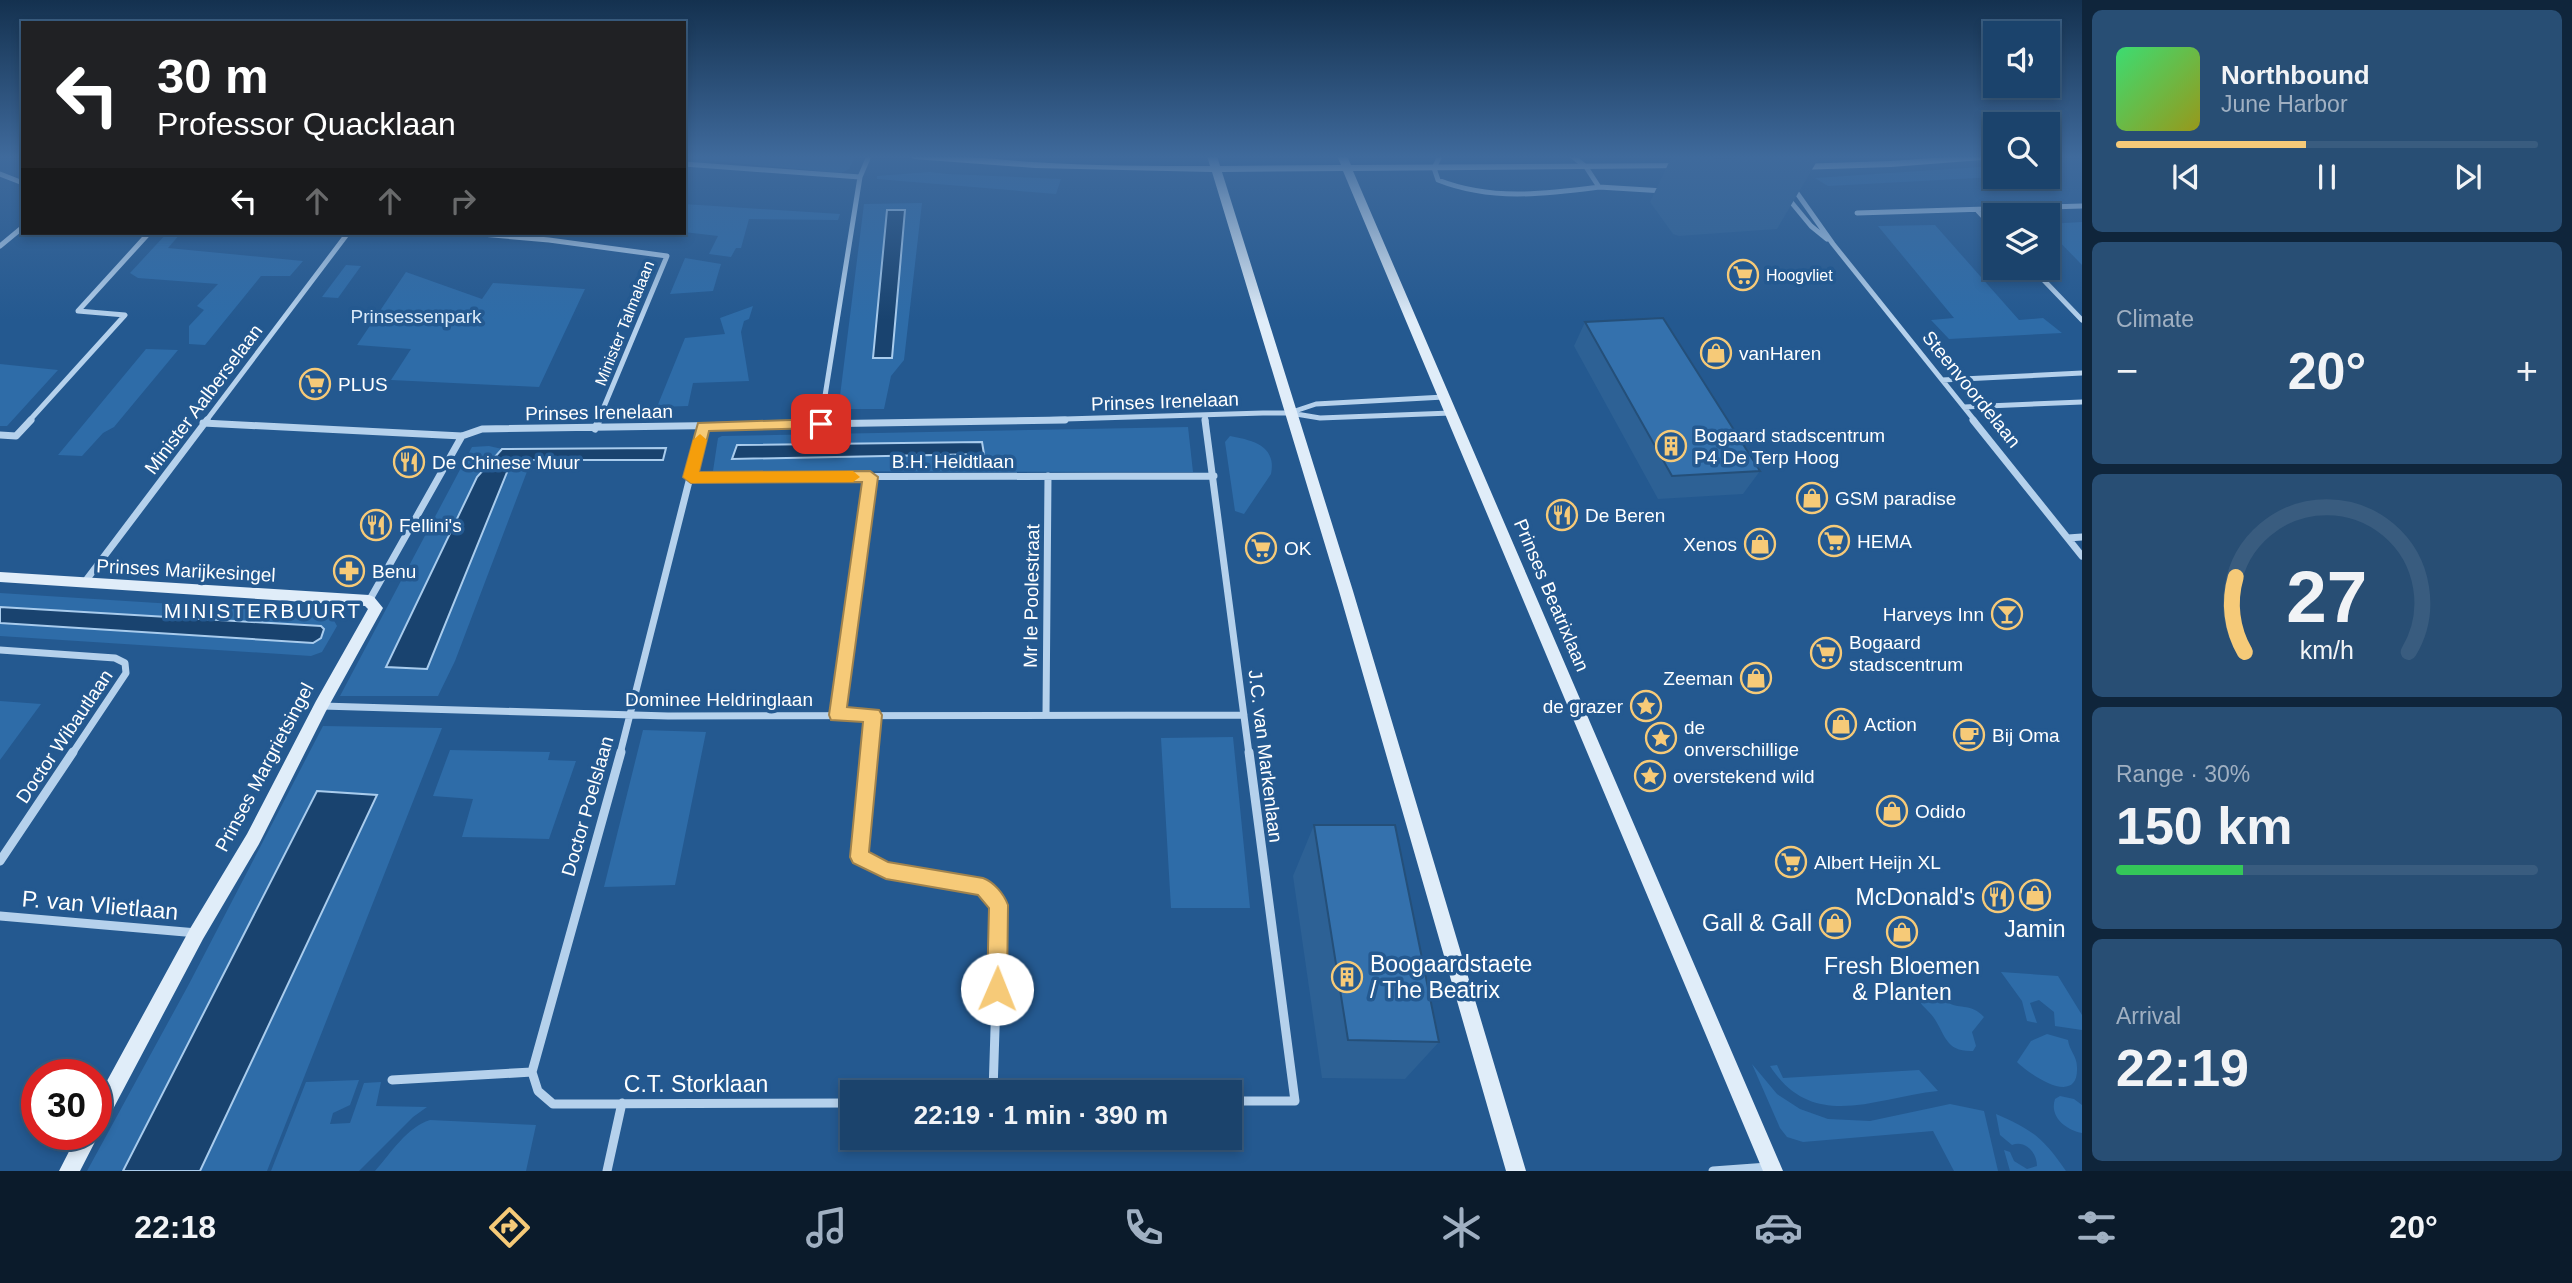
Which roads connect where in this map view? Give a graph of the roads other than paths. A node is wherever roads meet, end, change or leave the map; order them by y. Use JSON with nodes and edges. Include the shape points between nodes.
{"nodes":[{"id":1,"x":855,"y":211,"type":"edge"},
{"id":2,"x":1229,"y":211,"type":"edge"},
{"id":3,"x":1366,"y":211,"type":"edge"},
{"id":4,"x":1798,"y":211,"type":"edge"},
{"id":5,"x":1810,"y":211,"type":"edge"},
{"id":6,"x":1978,"y":211,"type":"junction"},
{"id":7,"x":1985,"y":211,"type":"edge"},
{"id":8,"x":1857,"y":213,"type":"dead end"},
{"id":9,"x":1983,"y":216,"type":"edge"},
{"id":10,"x":21,"y":229,"type":"edge"},
{"id":11,"x":147,"y":235,"type":"edge"},
{"id":12,"x":346,"y":235,"type":"edge"},
{"id":13,"x":493,"y":235,"type":"edge"},
{"id":14,"x":553,"y":235,"type":"edge"},
{"id":15,"x":549,"y":240,"type":"junction"},
{"id":16,"x":1833,"y":244,"type":"junction"},
{"id":17,"x":0,"y":246,"type":"edge"},
{"id":18,"x":2044,"y":280,"type":"edge"},
{"id":19,"x":2082,"y":320,"type":"edge"},
{"id":20,"x":2082,"y":373,"type":"edge"},
{"id":21,"x":1942,"y":380,"type":"junction"},
{"id":22,"x":1444,"y":397,"type":"junction"},
{"id":23,"x":2082,"y":402,"type":"edge"},
{"id":24,"x":1964,"y":407,"type":"junction"},
{"id":25,"x":1290,"y":413,"type":"junction"},
{"id":26,"x":1451,"y":413,"type":"junction"},
{"id":27,"x":1205,"y":416,"type":"junction"},
{"id":28,"x":203,"y":422,"type":"junction"},
{"id":29,"x":821,"y":424,"type":"junction"},
{"id":30,"x":703,"y":426,"type":"junction"},
{"id":31,"x":595,"y":429,"type":"junction"},
{"id":32,"x":0,"y":435,"type":"edge"},
{"id":33,"x":462,"y":436,"type":"junction"},
{"id":34,"x":1214,"y":475,"type":"junction"},
{"id":35,"x":1048,"y":476,"type":"junction"},
{"id":36,"x":691,"y":477,"type":"junction"},
{"id":37,"x":870,"y":477,"type":"junction"},
{"id":38,"x":2082,"y":537,"type":"edge"},
{"id":39,"x":2068,"y":538,"type":"junction"},
{"id":40,"x":2082,"y":556,"type":"edge"},
{"id":41,"x":0,"y":577,"type":"edge"},
{"id":42,"x":84,"y":583,"type":"junction"},
{"id":43,"x":369,"y":601,"type":"junction"},
{"id":44,"x":0,"y":650,"type":"edge"},
{"id":45,"x":321,"y":706,"type":"junction"},
{"id":46,"x":631,"y":715,"type":"junction"},
{"id":47,"x":837,"y":715,"type":"junction"},
{"id":48,"x":873,"y":715,"type":"junction"},
{"id":49,"x":1046,"y":715,"type":"junction"},
{"id":50,"x":1244,"y":715,"type":"junction"},
{"id":51,"x":0,"y":861,"type":"edge"},
{"id":52,"x":0,"y":916,"type":"edge"},
{"id":53,"x":197,"y":933,"type":"junction"},
{"id":54,"x":532,"y":1072,"type":"junction"},
{"id":55,"x":393,"y":1080,"type":"dead end"},
{"id":56,"x":993,"y":1080,"type":"edge"},
{"id":57,"x":112,"y":1091,"type":"edge"},
{"id":58,"x":1242,"y":1101,"type":"edge"},
{"id":59,"x":622,"y":1103,"type":"junction"},
{"id":60,"x":840,"y":1103,"type":"edge"},
{"id":61,"x":80,"y":1150,"type":"edge"},
{"id":62,"x":1772,"y":1169,"type":"edge"},
{"id":63,"x":69,"y":1171,"type":"edge"},
{"id":64,"x":607,"y":1171,"type":"edge"},
{"id":65,"x":1516,"y":1171,"type":"edge"},
{"id":66,"x":1713,"y":1171,"type":"edge"}],
"edges":[{"from":1,"to":29,"type":"street"},
{"from":2,"to":25,"type":"main road"},
{"from":3,"to":22,"type":"main road","name":"Prinses Beatrixlaan"},
{"from":4,"to":16,"type":"street","name":"Steenvoordelaan"},
{"from":5,"to":16,"type":"street","name":"Steenvoordelaan"},
{"from":6,"to":7,"type":"street"},
{"from":6,"to":8,"type":"street"},
{"from":6,"to":9,"type":"street"},
{"from":10,"to":17,"type":"street"},
{"from":11,"to":32,"type":"street","via":[[78,311],[125,315],[16,436]]},
{"from":12,"to":28,"type":"street","name":"Minister Aalberselaan"},
{"from":13,"to":15,"type":"street","name":"Minister Talmalaan"},
{"from":14,"to":15,"type":"street"},
{"from":15,"to":31,"type":"street","name":"Minister Talmalaan","via":[[667,256]]},
{"from":16,"to":21,"type":"street","name":"Steenvoordelaan"},
{"from":18,"to":19,"type":"street"},
{"from":20,"to":21,"type":"street"},
{"from":21,"to":24,"type":"street","name":"Steenvoordelaan"},
{"from":22,"to":25,"type":"street","name":"Prinses Irenelaan","via":[[1316,404]]},
{"from":22,"to":26,"type":"main road","name":"Prinses Beatrixlaan"},
{"from":23,"to":24,"type":"street"},
{"from":24,"to":39,"type":"street","name":"Steenvoordelaan"},
{"from":25,"to":26,"type":"street","name":"Prinses Irenelaan","via":[[1320,418]]},
{"from":25,"to":27,"type":"street","name":"Prinses Irenelaan"},
{"from":25,"to":65,"type":"main road"},
{"from":26,"to":62,"type":"main road","name":"Prinses Beatrixlaan"},
{"from":27,"to":29,"type":"street","name":"Prinses Irenelaan"},
{"from":27,"to":34,"type":"street","name":"J.C. van Markenlaan"},
{"from":28,"to":33,"type":"street","name":"Prinses Irenelaan"},
{"from":28,"to":42,"type":"street","name":"Minister Aalberselaan"},
{"from":29,"to":30,"type":"street","name":"Prinses Irenelaan"},
{"from":30,"to":31,"type":"street","name":"Prinses Irenelaan"},
{"from":30,"to":36,"type":"street","name":"Doctor Poelslaan"},
{"from":31,"to":33,"type":"street","name":"Prinses Irenelaan","via":[[482,429]]},
{"from":33,"to":43,"type":"street","name":"Prinses Margrietsingel"},
{"from":34,"to":35,"type":"street","name":"B.H. Heldtlaan"},
{"from":34,"to":50,"type":"street","name":"J.C. van Markenlaan"},
{"from":35,"to":37,"type":"street","name":"B.H. Heldtlaan"},
{"from":35,"to":49,"type":"street","name":"Mr le Poolestraat"},
{"from":36,"to":37,"type":"street","name":"B.H. Heldtlaan"},
{"from":36,"to":46,"type":"street","name":"Doctor Poelslaan"},
{"from":37,"to":47,"type":"street"},
{"from":38,"to":39,"type":"street"},
{"from":39,"to":40,"type":"street","name":"Steenvoordelaan"},
{"from":41,"to":42,"type":"main road","name":"Prinses Marijkesingel"},
{"from":42,"to":43,"type":"main road","name":"Prinses Marijkesingel"},
{"from":43,"to":45,"type":"main road","name":"Prinses Margrietsingel","via":[[376,608]]},
{"from":44,"to":51,"type":"street","name":"Doctor Wibautlaan","via":[[116,658],[125,663],[126,673]]},
{"from":45,"to":46,"type":"street","name":"Dominee Heldringlaan"},
{"from":45,"to":53,"type":"main road","name":"Prinses Margrietsingel","via":[[253,839]]},
{"from":46,"to":47,"type":"street","name":"Dominee Heldringlaan"},
{"from":46,"to":54,"type":"street","name":"Doctor Poelslaan"},
{"from":47,"to":48,"type":"street","name":"Dominee Heldringlaan"},
{"from":48,"to":49,"type":"street","name":"Dominee Heldringlaan"},
{"from":48,"to":56,"type":"street","via":[[860,857],[886,870],[983,887],[999,905]]},
{"from":49,"to":50,"type":"street","name":"Dominee Heldringlaan"},
{"from":50,"to":58,"type":"street","name":"J.C. van Markenlaan","via":[[1295,1101]]},
{"from":52,"to":53,"type":"street","name":"P. van Vlietlaan"},
{"from":53,"to":57,"type":"main road","name":"Prinses Margrietsingel"},
{"from":54,"to":55,"type":"street"},
{"from":54,"to":59,"type":"street","name":"C.T. Storklaan","via":[[542,1098],[553,1104]]},
{"from":59,"to":60,"type":"street","name":"C.T. Storklaan"},
{"from":59,"to":64,"type":"street"},
{"from":61,"to":63,"type":"main road"},
{"from":62,"to":66,"type":"street","name":"Prinses Beatrixlaan"}]}
